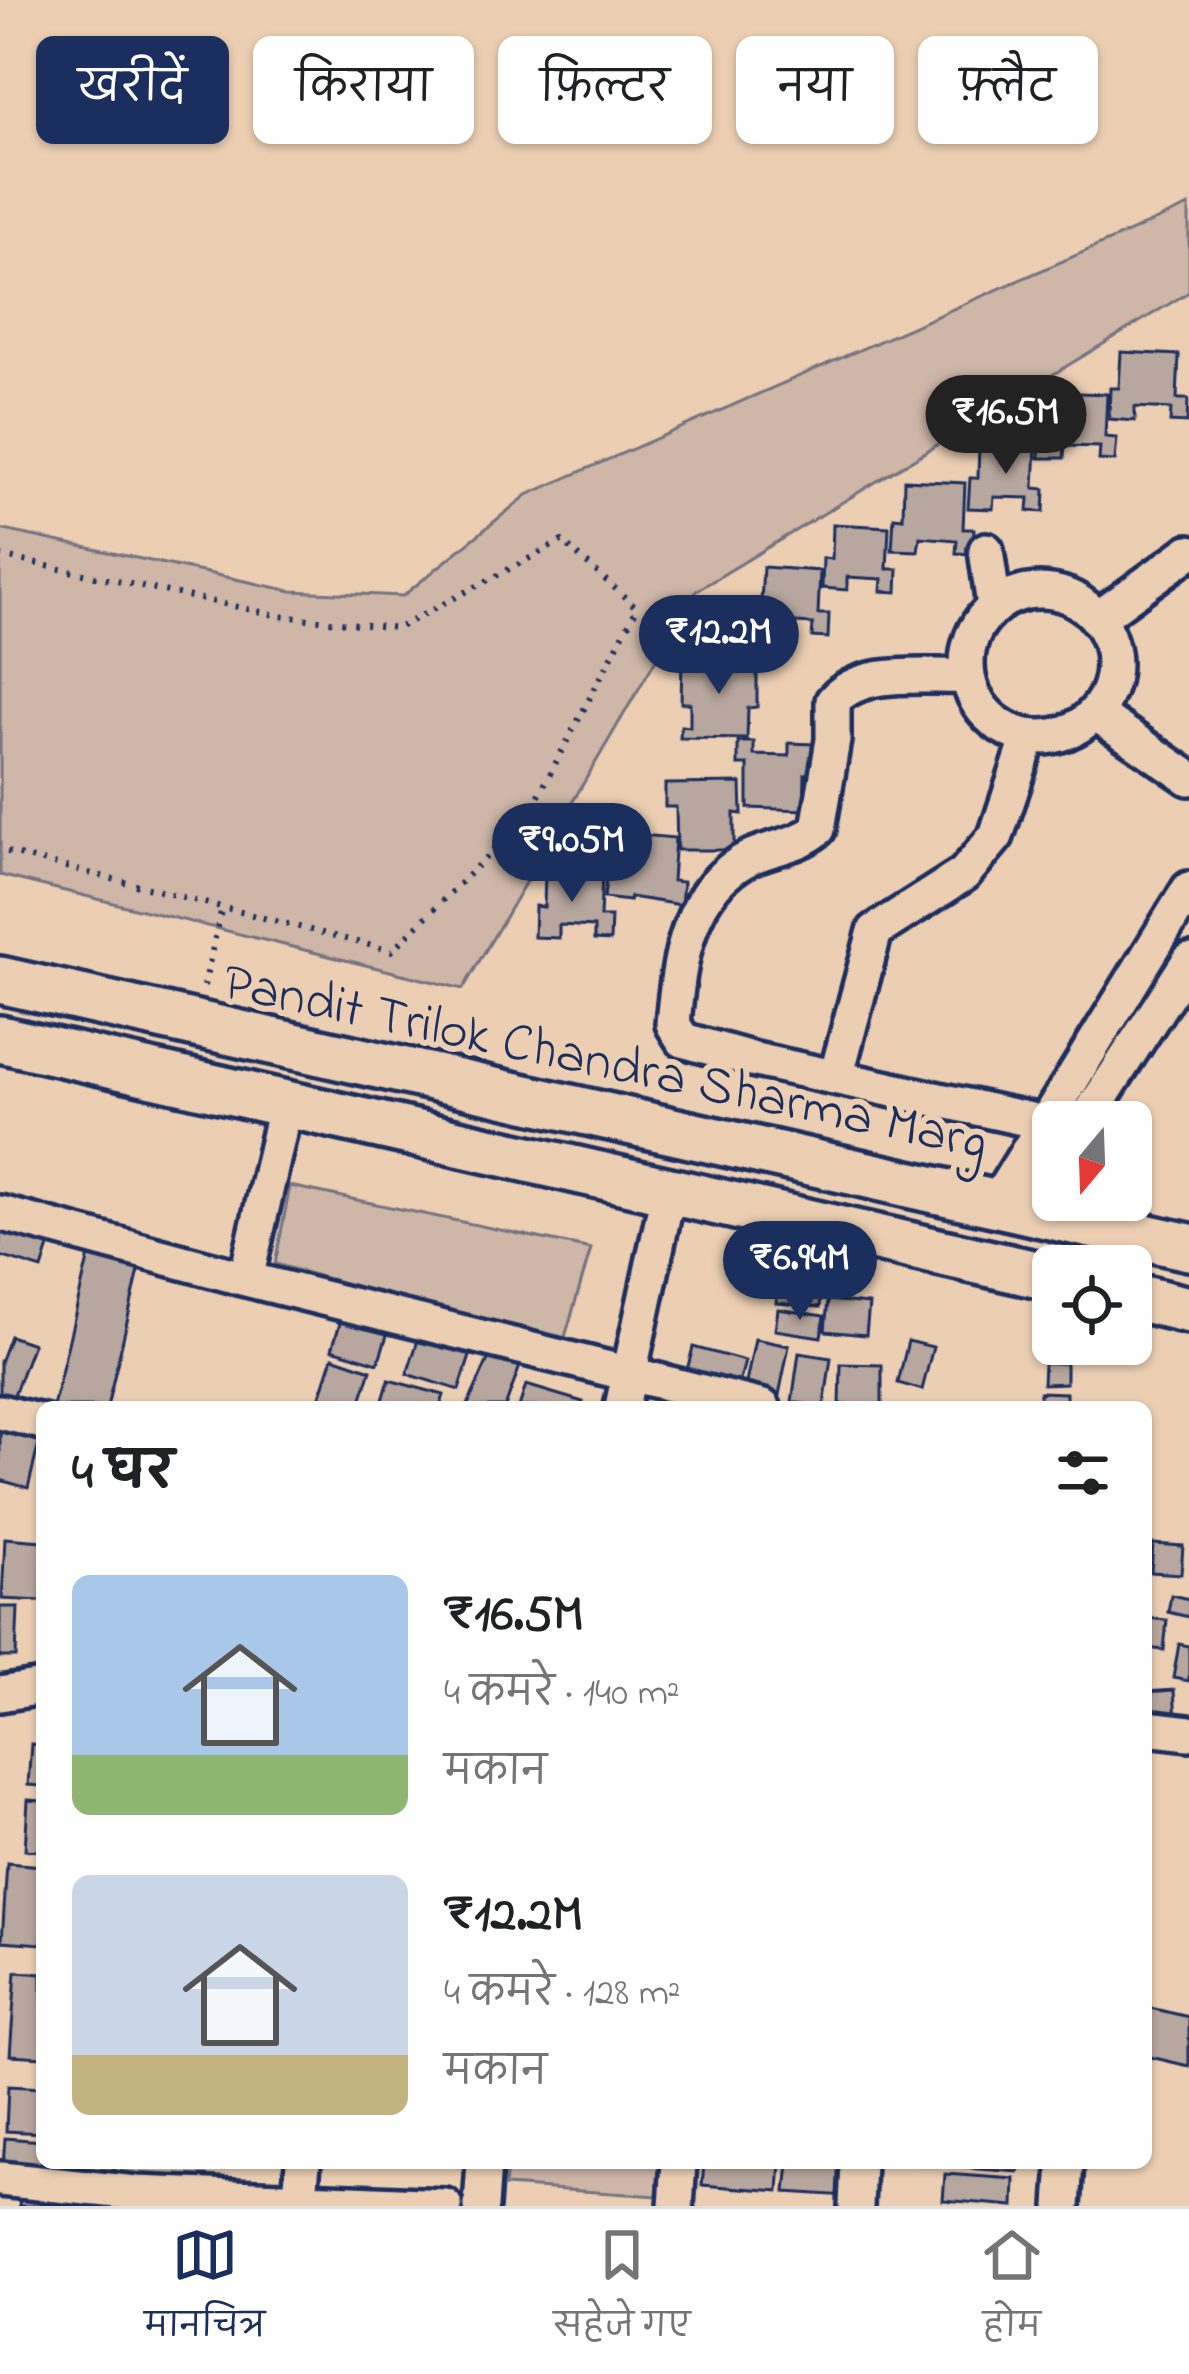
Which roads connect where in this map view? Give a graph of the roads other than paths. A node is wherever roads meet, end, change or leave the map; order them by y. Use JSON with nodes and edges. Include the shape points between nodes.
{"nodes":[{"id":1,"x":986,"y":550,"type":"dead end"},
{"id":2,"x":1189,"y":552,"type":"edge"},
{"id":3,"x":994,"y":606,"type":"junction"},
{"id":4,"x":1097,"y":619,"type":"junction"},
{"id":5,"x":968,"y":676,"type":"junction"},
{"id":6,"x":1095,"y":713,"type":"junction"},
{"id":7,"x":1029,"y":737,"type":"junction"},
{"id":8,"x":1189,"y":778,"type":"edge"},
{"id":9,"x":1189,"y":889,"type":"edge"},
{"id":10,"x":1189,"y":961,"type":"edge"},
{"id":11,"x":0,"y":980,"type":"edge"},
{"id":12,"x":1173,"y":1017,"type":"edge"},
{"id":13,"x":0,"y":1039,"type":"edge"},
{"id":14,"x":836,"y":1077,"type":"junction"},
{"id":15,"x":1060,"y":1101,"type":"edge"},
{"id":16,"x":1103,"y":1101,"type":"edge"},
{"id":17,"x":285,"y":1107,"type":"junction"},
{"id":18,"x":1032,"y":1121,"type":"edge"},
{"id":19,"x":1032,"y":1157,"type":"edge"},
{"id":20,"x":1032,"y":1188,"type":"edge"},
{"id":21,"x":669,"y":1189,"type":"junction"},
{"id":22,"x":1011,"y":1206,"type":"junction"},
{"id":23,"x":0,"y":1213,"type":"edge"},
{"id":24,"x":1189,"y":1246,"type":"edge"},
{"id":25,"x":1032,"y":1273,"type":"edge"},
{"id":26,"x":246,"y":1279,"type":"junction"},
{"id":27,"x":1152,"y":1301,"type":"edge"},
{"id":28,"x":1189,"y":1310,"type":"edge"},
{"id":29,"x":625,"y":1391,"type":"edge"},
{"id":30,"x":712,"y":1401,"type":"edge"},
{"id":31,"x":0,"y":1412,"type":"edge"},
{"id":32,"x":36,"y":1421,"type":"edge"},
{"id":33,"x":36,"y":1689,"type":"edge"},
{"id":34,"x":0,"y":1694,"type":"edge"},
{"id":35,"x":1152,"y":1729,"type":"edge"},
{"id":36,"x":1189,"y":1733,"type":"edge"},
{"id":37,"x":302,"y":2169,"type":"edge"},
{"id":38,"x":484,"y":2169,"type":"edge"},
{"id":39,"x":679,"y":2169,"type":"edge"},
{"id":40,"x":858,"y":2169,"type":"edge"},
{"id":41,"x":1066,"y":2169,"type":"edge"},
{"id":42,"x":0,"y":2179,"type":"edge"},
{"id":43,"x":137,"y":2187,"type":"edge"},
{"id":44,"x":299,"y":2202,"type":"edge"},
{"id":45,"x":445,"y":2206,"type":"edge"},
{"id":46,"x":481,"y":2206,"type":"edge"},
{"id":47,"x":676,"y":2206,"type":"edge"},
{"id":48,"x":856,"y":2206,"type":"edge"},
{"id":49,"x":1063,"y":2206,"type":"edge"}],
"edges":[{"from":1,"to":3,"type":"street"},
{"from":2,"to":4,"type":"street"},
{"from":3,"to":4,"type":"street","via":[[1039,590],[1063,594]]},
{"from":3,"to":5,"type":"street","via":[[968,646]]},
{"from":4,"to":6,"type":"street","via":[[1114,669]]},
{"from":5,"to":7,"type":"street","via":[[986,714]]},
{"from":5,"to":14,"type":"street","via":[[844,688],[833,701],[818,829],[729,868],[688,925],[673,1024],[683,1040]]},
{"from":6,"to":7,"type":"street","via":[[1076,728]]},
{"from":6,"to":8,"type":"street"},
{"from":7,"to":14,"type":"street","via":[[996,836],[964,874],[875,931]]},
{"from":9,"to":15,"type":"street"},
{"from":10,"to":12,"type":"street"},
{"from":11,"to":22,"type":"main road","name":"Pandit Trilok Chandra Sharma Marg"},
{"from":12,"to":16,"type":"street"},
{"from":13,"to":17,"type":"main road","name":"Pandit Trilok Chandra Sharma Marg"},
{"from":14,"to":18,"type":"street"},
{"from":17,"to":21,"type":"main road","name":"Pandit Trilok Chandra Sharma Marg"},
{"from":17,"to":26,"type":"street"},
{"from":19,"to":22,"type":"street"},
{"from":20,"to":22,"type":"street"},
{"from":21,"to":25,"type":"main road","name":"Pandit Trilok Chandra Sharma Marg"},
{"from":21,"to":29,"type":"street"},
{"from":22,"to":24,"type":"main road","name":"Pandit Trilok Chandra Sharma Marg"},
{"from":23,"to":26,"type":"street"},
{"from":26,"to":29,"type":"street"},
{"from":27,"to":28,"type":"main road"},
{"from":29,"to":30,"type":"street"},
{"from":31,"to":32,"type":"street"},
{"from":33,"to":34,"type":"street"},
{"from":35,"to":36,"type":"street"},
{"from":37,"to":44,"type":"street"},
{"from":38,"to":46,"type":"street"},
{"from":39,"to":47,"type":"street"},
{"from":40,"to":48,"type":"street"},
{"from":41,"to":49,"type":"street"},
{"from":42,"to":43,"type":"street"},
{"from":43,"to":44,"type":"street"},
{"from":44,"to":45,"type":"street"}]}
